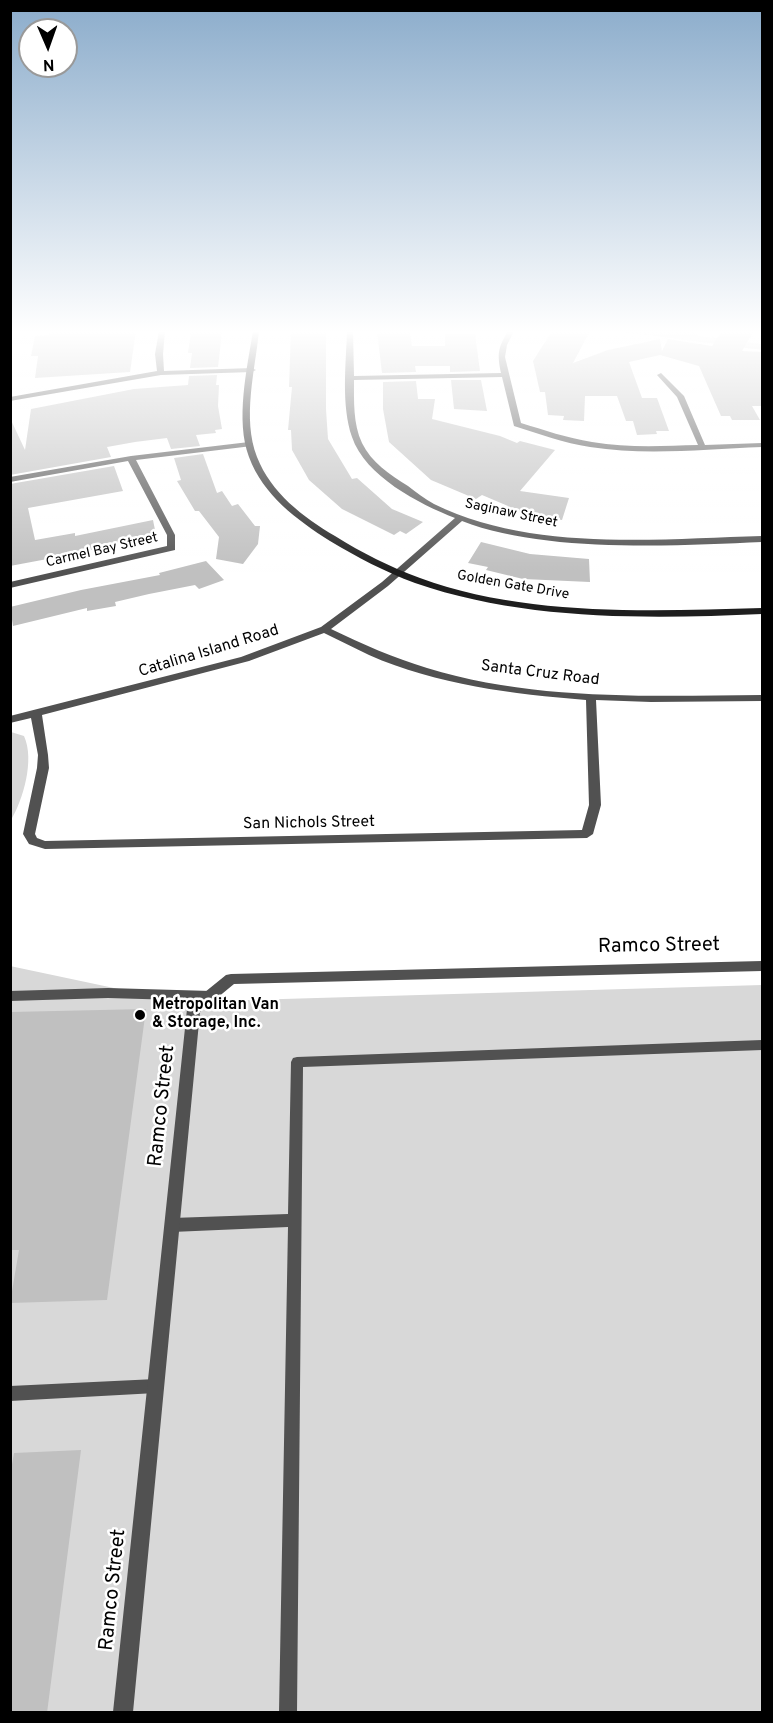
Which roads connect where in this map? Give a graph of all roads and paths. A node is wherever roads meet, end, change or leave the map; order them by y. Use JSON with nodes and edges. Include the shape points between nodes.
{"nodes":[{"id":1,"x":249,"y":411,"type":"edge"},
{"id":2,"x":353,"y":411,"type":"edge"},
{"id":3,"x":514,"y":411,"type":"edge"},
{"id":4,"x":687,"y":411,"type":"edge"},
{"id":5,"x":249,"y":444,"type":"junction"},
{"id":6,"x":762,"y":445,"type":"edge"},
{"id":7,"x":702,"y":446,"type":"junction"},
{"id":8,"x":131,"y":458,"type":"junction"},
{"id":9,"x":10,"y":480,"type":"edge"},
{"id":10,"x":460,"y":518,"type":"junction"},
{"id":11,"x":762,"y":539,"type":"edge"},
{"id":12,"x":398,"y":572,"type":"junction"},
{"id":13,"x":10,"y":585,"type":"edge"},
{"id":14,"x":762,"y":611,"type":"edge"},
{"id":15,"x":324,"y":629,"type":"junction"},
{"id":16,"x":591,"y":698,"type":"junction"},
{"id":17,"x":762,"y":698,"type":"edge"},
{"id":18,"x":36,"y":714,"type":"junction"},
{"id":19,"x":10,"y":720,"type":"edge"},
{"id":20,"x":762,"y":966,"type":"edge"},
{"id":21,"x":10,"y":996,"type":"edge"},
{"id":22,"x":211,"y":996,"type":"junction"},
{"id":23,"x":762,"y":1045,"type":"edge"},
{"id":24,"x":294,"y":1220,"type":"junction"},
{"id":25,"x":172,"y":1225,"type":"junction"},
{"id":26,"x":156,"y":1386,"type":"junction"},
{"id":27,"x":10,"y":1394,"type":"edge"},
{"id":28,"x":123,"y":1713,"type":"edge"},
{"id":29,"x":288,"y":1713,"type":"edge"}],
"edges":[{"from":1,"to":5,"type":"street","name":"Golden Gate Drive"},
{"from":2,"to":10,"type":"street","name":"Saginaw Street","via":[[355,436],[370,462],[403,489]]},
{"from":3,"to":7,"type":"street","via":[[517,424],[601,446]]},
{"from":4,"to":7,"type":"street"},
{"from":5,"to":8,"type":"street"},
{"from":5,"to":12,"type":"street","name":"Golden Gate Drive","via":[[267,483],[294,513],[345,548]]},
{"from":6,"to":7,"type":"street"},
{"from":8,"to":9,"type":"street"},
{"from":8,"to":13,"type":"street","name":"Carmel Bay Street","via":[[171,535],[172,548]]},
{"from":10,"to":11,"type":"street","name":"Saginaw Street","via":[[582,541]]},
{"from":10,"to":12,"type":"street","name":"Catalina Island Road"},
{"from":12,"to":14,"type":"street","name":"Golden Gate Drive","via":[[474,595],[557,609],[616,613]]},
{"from":12,"to":15,"type":"street","name":"Catalina Island Road"},
{"from":15,"to":16,"type":"street","name":"Santa Cruz Road","via":[[411,669],[508,688]]},
{"from":15,"to":18,"type":"street","name":"Catalina Island Road","via":[[245,659]]},
{"from":16,"to":17,"type":"street","name":"Santa Cruz Road"},
{"from":16,"to":18,"type":"street","name":"San Nichols Street","via":[[595,805],[587,834],[45,845],[33,841],[29,834],[43,755]]},
{"from":18,"to":19,"type":"street","name":"Catalina Island Road"},
{"from":20,"to":22,"type":"street","name":"Ramco Street","via":[[231,979]]},
{"from":21,"to":22,"type":"lane"},
{"from":22,"to":25,"type":"street","name":"Ramco Street","via":[[194,1009]]},
{"from":23,"to":24,"type":"lane","via":[[297,1062]]},
{"from":24,"to":25,"type":"lane"},
{"from":24,"to":29,"type":"lane"},
{"from":25,"to":26,"type":"street","name":"Ramco Street"},
{"from":26,"to":27,"type":"lane"},
{"from":26,"to":28,"type":"street","name":"Ramco Street"}]}
